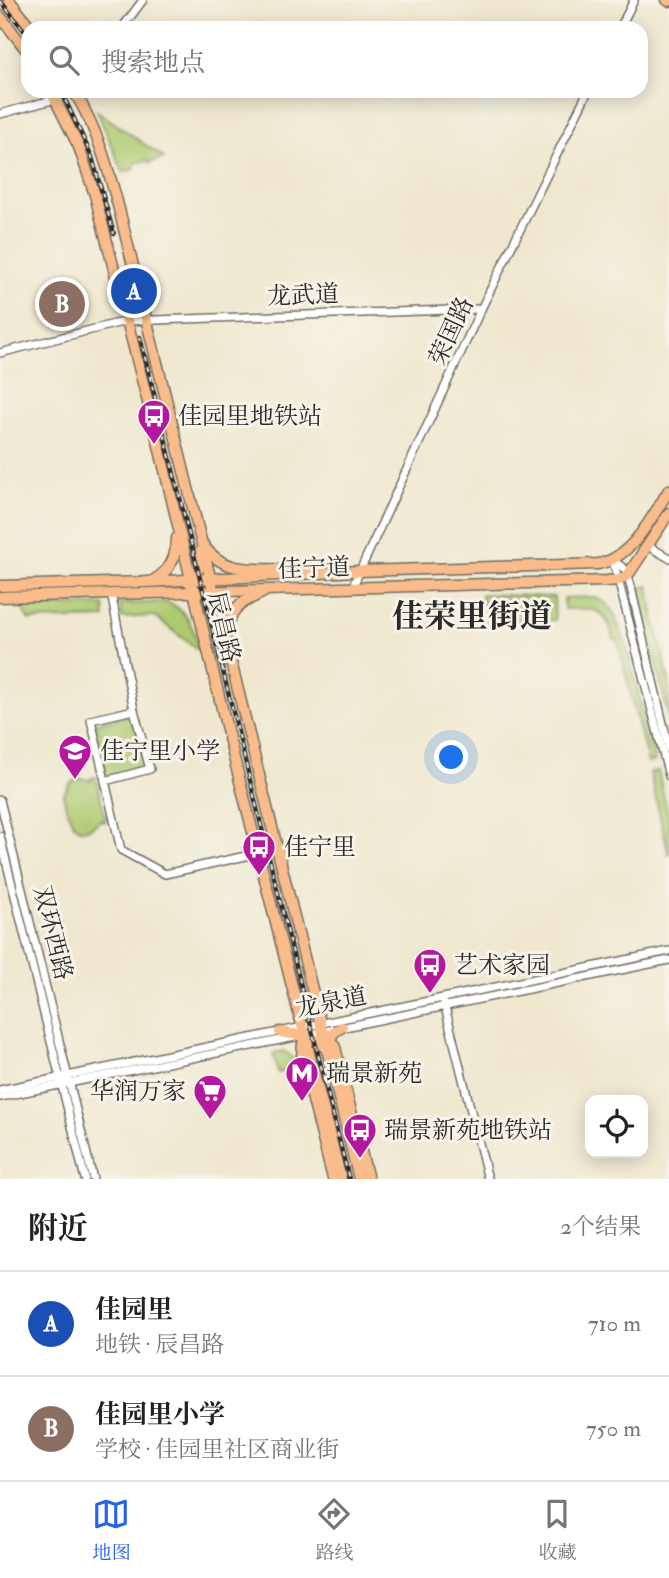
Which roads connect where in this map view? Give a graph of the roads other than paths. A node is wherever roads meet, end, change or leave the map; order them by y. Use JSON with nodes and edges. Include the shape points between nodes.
{"nodes":[{"id":1,"x":9,"y":0,"type":"edge"},
{"id":2,"x":143,"y":0,"type":"edge"},
{"id":3,"x":634,"y":0,"type":"edge"},
{"id":4,"x":0,"y":16,"type":"edge"},
{"id":5,"x":26,"y":21,"type":"edge"},
{"id":6,"x":127,"y":21,"type":"edge"},
{"id":7,"x":624,"y":21,"type":"edge"},
{"id":8,"x":21,"y":43,"type":"edge"},
{"id":9,"x":45,"y":98,"type":"edge"},
{"id":10,"x":54,"y":98,"type":"edge"},
{"id":11,"x":78,"y":98,"type":"edge"},
{"id":12,"x":584,"y":98,"type":"edge"},
{"id":13,"x":0,"y":114,"type":"edge"},
{"id":14,"x":481,"y":310,"type":"junction"},
{"id":15,"x":148,"y":319,"type":"junction"},
{"id":16,"x":126,"y":321,"type":"junction"},
{"id":17,"x":0,"y":353,"type":"edge"},
{"id":18,"x":669,"y":490,"type":"edge"},
{"id":19,"x":669,"y":513,"type":"edge"},
{"id":20,"x":178,"y":528,"type":"junction"},
{"id":21,"x":199,"y":537,"type":"junction"},
{"id":22,"x":648,"y":546,"type":"junction"},
{"id":23,"x":669,"y":558,"type":"edge"},
{"id":24,"x":613,"y":560,"type":"junction"},
{"id":25,"x":509,"y":566,"type":"junction"},
{"id":26,"x":360,"y":571,"type":"junction"},
{"id":27,"x":328,"y":573,"type":"junction"},
{"id":28,"x":623,"y":577,"type":"junction"},
{"id":29,"x":210,"y":579,"type":"junction"},
{"id":30,"x":191,"y":580,"type":"junction"},
{"id":31,"x":146,"y":582,"type":"junction"},
{"id":32,"x":509,"y":582,"type":"junction"},
{"id":33,"x":0,"y":586,"type":"edge"},
{"id":34,"x":352,"y":588,"type":"junction"},
{"id":35,"x":268,"y":590,"type":"junction"},
{"id":36,"x":155,"y":592,"type":"junction"},
{"id":37,"x":194,"y":592,"type":"junction"},
{"id":38,"x":213,"y":592,"type":"junction"},
{"id":39,"x":111,"y":593,"type":"junction"},
{"id":40,"x":0,"y":597,"type":"edge"},
{"id":41,"x":224,"y":638,"type":"junction"},
{"id":42,"x":134,"y":710,"type":"junction"},
{"id":43,"x":669,"y":749,"type":"edge"},
{"id":44,"x":669,"y":776,"type":"edge"},
{"id":45,"x":105,"y":782,"type":"junction"},
{"id":46,"x":0,"y":800,"type":"edge"},
{"id":47,"x":0,"y":835,"type":"edge"},
{"id":48,"x":259,"y":853,"type":"junction"},
{"id":49,"x":669,"y":951,"type":"edge"},
{"id":50,"x":669,"y":960,"type":"edge"},
{"id":51,"x":444,"y":1002,"type":"junction"},
{"id":52,"x":341,"y":1023,"type":"junction"},
{"id":53,"x":303,"y":1031,"type":"junction"},
{"id":54,"x":280,"y":1032,"type":"joint"},
{"id":55,"x":323,"y":1033,"type":"junction"},
{"id":56,"x":309,"y":1056,"type":"junction"},
{"id":57,"x":65,"y":1080,"type":"junction"},
{"id":58,"x":0,"y":1090,"type":"edge"},
{"id":59,"x":0,"y":1097,"type":"edge"},
{"id":60,"x":85,"y":1179,"type":"edge"},
{"id":61,"x":93,"y":1179,"type":"edge"},
{"id":62,"x":333,"y":1179,"type":"edge"},
{"id":63,"x":341,"y":1179,"type":"edge"},
{"id":64,"x":359,"y":1179,"type":"edge"},
{"id":65,"x":368,"y":1179,"type":"edge"},
{"id":66,"x":488,"y":1179,"type":"edge"}],
"edges":[{"from":1,"to":5,"type":"main road"},
{"from":2,"to":6,"type":"street"},
{"from":3,"to":7,"type":"street"},
{"from":4,"to":8,"type":"main road"},
{"from":9,"to":13,"type":"street"},
{"from":10,"to":16,"type":"main road","name":"辰昌路","via":[[88,173]]},
{"from":11,"to":15,"type":"main road","name":"辰昌路","via":[[103,153]]},
{"from":12,"to":14,"type":"street","name":"荣国路"},
{"from":14,"to":15,"type":"street","name":"龙武道"},
{"from":14,"to":26,"type":"street","name":"荣国路"},
{"from":15,"to":16,"type":"street","name":"龙武道"},
{"from":15,"to":21,"type":"main road","name":"辰昌路"},
{"from":16,"to":17,"type":"street","name":"龙武道"},
{"from":16,"to":20,"type":"main road","name":"辰昌路"},
{"from":18,"to":24,"type":"main road","via":[[631,544]]},
{"from":19,"to":22,"type":"main road"},
{"from":20,"to":30,"type":"main road","name":"辰昌路"},
{"from":20,"to":31,"type":"main road","via":[[172,564]]},
{"from":21,"to":27,"type":"main road","via":[[215,559],[227,565]]},
{"from":21,"to":29,"type":"main road","name":"辰昌路"},
{"from":21,"to":30,"type":"main road","via":[[199,566]]},
{"from":22,"to":23,"type":"street"},
{"from":22,"to":28,"type":"main road"},
{"from":24,"to":25,"type":"main road","name":"佳宁道"},
{"from":24,"to":28,"type":"street"},
{"from":25,"to":26,"type":"main road","name":"佳宁道"},
{"from":25,"to":32,"type":"street"},
{"from":26,"to":27,"type":"main road","name":"佳宁道"},
{"from":26,"to":34,"type":"street","name":"荣国路"},
{"from":27,"to":29,"type":"main road","name":"佳宁道"},
{"from":28,"to":32,"type":"main road","name":"佳宁道"},
{"from":28,"to":43,"type":"street"},
{"from":28,"to":44,"type":"street"},
{"from":29,"to":30,"type":"main road","name":"佳宁道"},
{"from":29,"to":38,"type":"main road","name":"辰昌路"},
{"from":30,"to":31,"type":"main road","name":"佳宁道"},
{"from":30,"to":36,"type":"main road"},
{"from":30,"to":37,"type":"main road","name":"辰昌路"},
{"from":31,"to":33,"type":"main road","name":"佳宁道"},
{"from":32,"to":34,"type":"main road","name":"佳宁道"},
{"from":34,"to":35,"type":"main road","name":"佳宁道"},
{"from":35,"to":38,"type":"main road","name":"佳宁道"},
{"from":35,"to":41,"type":"main road","via":[[233,609]]},
{"from":36,"to":37,"type":"main road","name":"佳宁道"},
{"from":36,"to":39,"type":"main road","name":"佳宁道"},
{"from":37,"to":38,"type":"main road","name":"佳宁道"},
{"from":37,"to":48,"type":"main road","name":"辰昌路"},
{"from":38,"to":41,"type":"main road","name":"辰昌路"},
{"from":39,"to":40,"type":"main road","name":"佳宁道"},
{"from":39,"to":42,"type":"street"},
{"from":41,"to":55,"type":"main road","name":"辰昌路"},
{"from":42,"to":45,"type":"street","via":[[91,720]]},
{"from":42,"to":45,"type":"street","via":[[150,769]]},
{"from":45,"to":48,"type":"street","via":[[121,849],[165,874]]},
{"from":46,"to":57,"type":"street","name":"双环西路"},
{"from":47,"to":57,"type":"street","name":"双环西路"},
{"from":48,"to":53,"type":"main road","name":"辰昌路"},
{"from":49,"to":51,"type":"street","name":"龙泉道"},
{"from":50,"to":51,"type":"street","name":"龙泉道"},
{"from":51,"to":52,"type":"street","name":"龙泉道"},
{"from":51,"to":66,"type":"street"},
{"from":52,"to":55,"type":"main road"},
{"from":52,"to":55,"type":"street","name":"龙泉道"},
{"from":53,"to":54,"type":"main road"},
{"from":53,"to":55,"type":"main road"},
{"from":53,"to":55,"type":"street","name":"龙泉道"},
{"from":53,"to":56,"type":"main road","name":"辰昌路"},
{"from":53,"to":57,"type":"street","name":"龙泉道"},
{"from":53,"to":62,"type":"main road","via":[[302,1057]]},
{"from":54,"to":57,"type":"street","name":"龙泉道"},
{"from":55,"to":56,"type":"street"},
{"from":55,"to":64,"type":"main road","name":"辰昌路"},
{"from":55,"to":65,"type":"main road","via":[[337,1055]]},
{"from":56,"to":63,"type":"main road","name":"辰昌路"},
{"from":57,"to":58,"type":"street","name":"龙泉道"},
{"from":57,"to":59,"type":"street","name":"龙泉道"},
{"from":57,"to":60,"type":"street"},
{"from":57,"to":61,"type":"street"}]}
